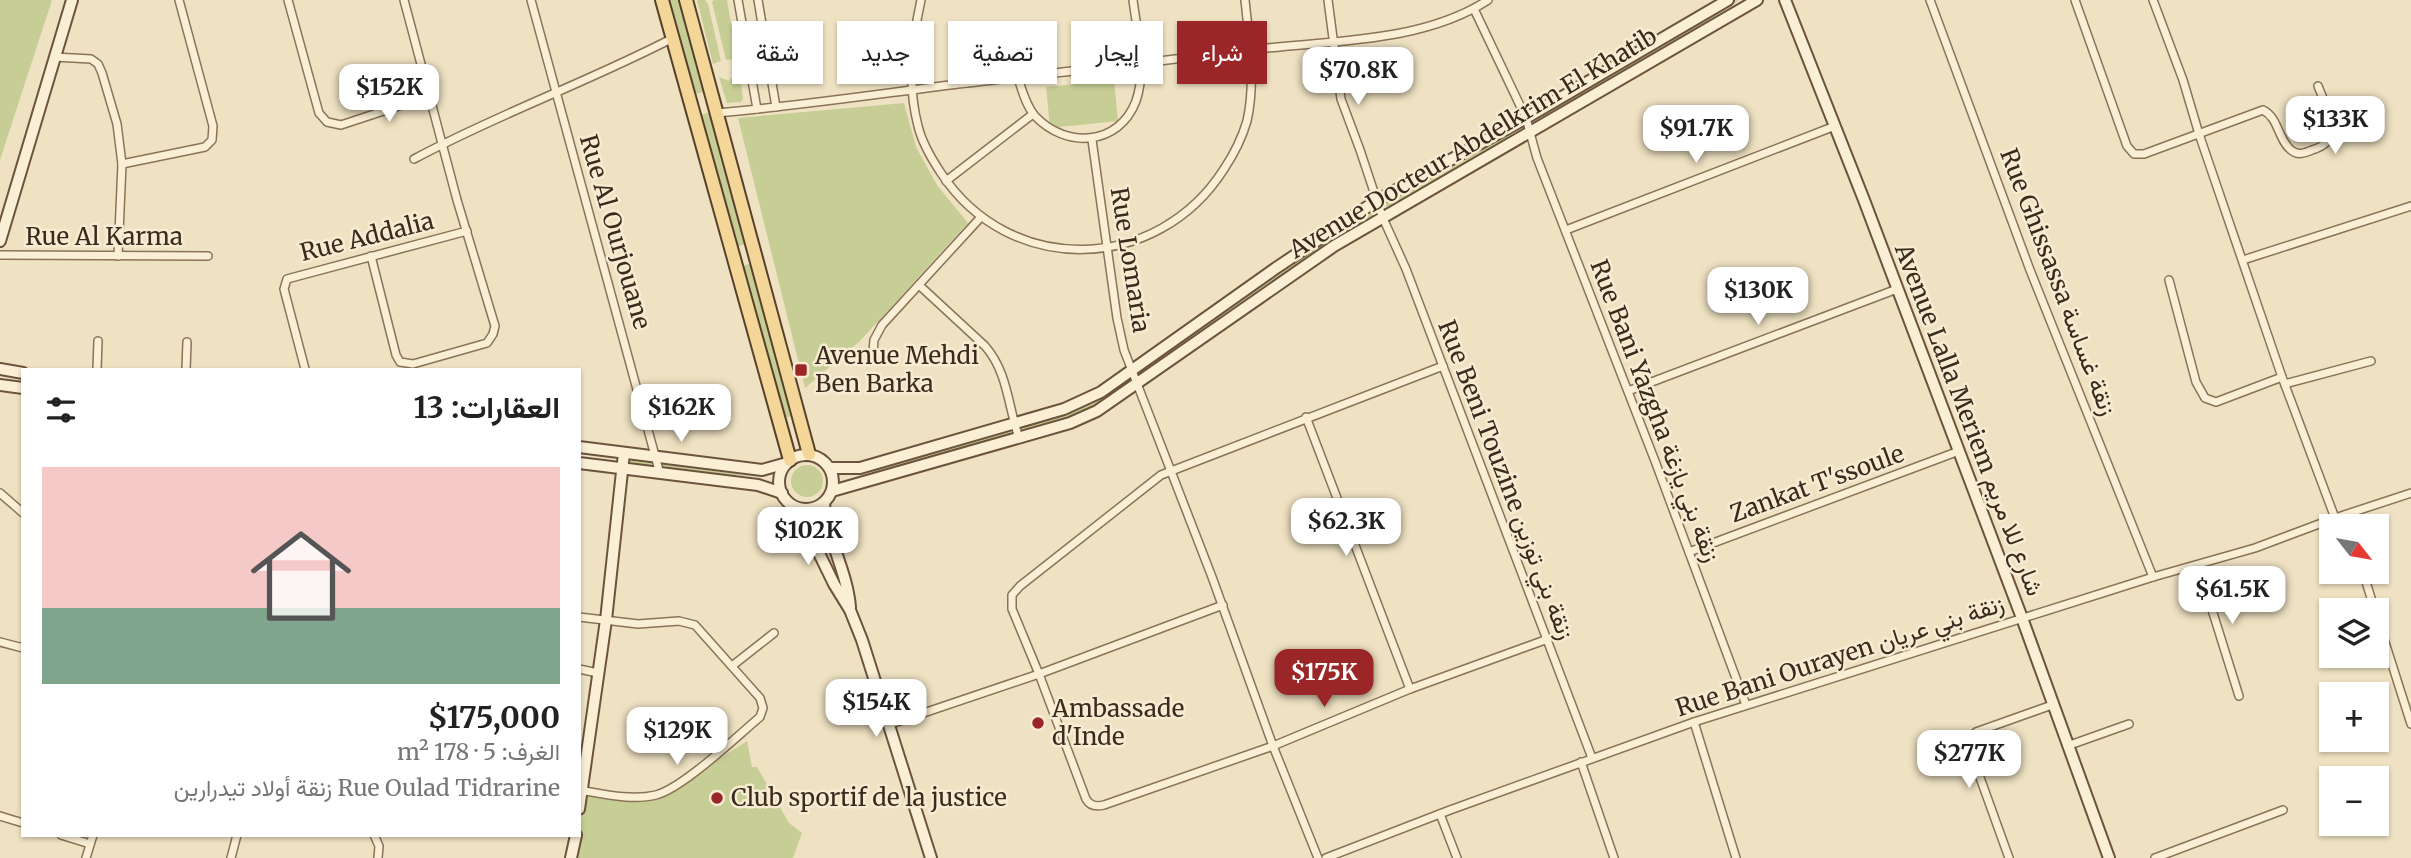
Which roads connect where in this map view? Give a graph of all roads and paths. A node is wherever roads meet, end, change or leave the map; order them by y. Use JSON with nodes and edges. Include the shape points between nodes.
{"nodes":[{"id":1,"x":72,"y":0,"type":"edge"},
{"id":2,"x":179,"y":0,"type":"edge"},
{"id":3,"x":288,"y":0,"type":"edge"},
{"id":4,"x":404,"y":0,"type":"edge"},
{"id":5,"x":531,"y":0,"type":"edge"},
{"id":6,"x":662,"y":0,"type":"edge"},
{"id":7,"x":686,"y":0,"type":"edge"},
{"id":8,"x":738,"y":0,"type":"edge"},
{"id":9,"x":758,"y":0,"type":"edge"},
{"id":10,"x":921,"y":0,"type":"edge"},
{"id":11,"x":1133,"y":0,"type":"edge"},
{"id":12,"x":1245,"y":0,"type":"edge"},
{"id":13,"x":1328,"y":0,"type":"edge"},
{"id":14,"x":1488,"y":0,"type":"edge"},
{"id":15,"x":1728,"y":0,"type":"edge"},
{"id":16,"x":1757,"y":0,"type":"edge"},
{"id":17,"x":1785,"y":0,"type":"edge"},
{"id":18,"x":1930,"y":0,"type":"edge"},
{"id":19,"x":2075,"y":0,"type":"edge"},
{"id":20,"x":2153,"y":0,"type":"edge"},
{"id":21,"x":1474,"y":9,"type":"junction"},
{"id":22,"x":1136,"y":21,"type":"edge"},
{"id":23,"x":1247,"y":21,"type":"edge"},
{"id":24,"x":673,"y":38,"type":"junction"},
{"id":25,"x":1333,"y":41,"type":"junction"},
{"id":26,"x":1267,"y":48,"type":"edge"},
{"id":27,"x":54,"y":57,"type":"junction"},
{"id":28,"x":964,"y":84,"type":"edge"},
{"id":29,"x":1020,"y":84,"type":"edge"},
{"id":30,"x":1140,"y":84,"type":"edge"},
{"id":31,"x":1252,"y":84,"type":"edge"},
{"id":32,"x":2318,"y":86,"type":"dead end"},
{"id":33,"x":911,"y":90,"type":"junction"},
{"id":34,"x":556,"y":93,"type":"junction"},
{"id":35,"x":429,"y":96,"type":"junction"},
{"id":36,"x":776,"y":107,"type":"junction"},
{"id":37,"x":757,"y":109,"type":"junction"},
{"id":38,"x":717,"y":113,"type":"junction"},
{"id":39,"x":1033,"y":114,"type":"junction"},
{"id":40,"x":1526,"y":118,"type":"junction"},
{"id":41,"x":1835,"y":126,"type":"junction"},
{"id":42,"x":1530,"y":131,"type":"junction"},
{"id":43,"x":2199,"y":134,"type":"junction"},
{"id":44,"x":1091,"y":140,"type":"junction"},
{"id":45,"x":442,"y":144,"type":"junction"},
{"id":46,"x":414,"y":159,"type":"dead end"},
{"id":47,"x":122,"y":164,"type":"junction"},
{"id":48,"x":946,"y":181,"type":"junction"},
{"id":49,"x":1376,"y":201,"type":"junction"},
{"id":50,"x":2411,"y":206,"type":"edge"},
{"id":51,"x":981,"y":216,"type":"junction"},
{"id":52,"x":1382,"y":216,"type":"junction"},
{"id":53,"x":1566,"y":230,"type":"junction"},
{"id":54,"x":467,"y":232,"type":"junction"},
{"id":55,"x":0,"y":241,"type":"edge"},
{"id":56,"x":1108,"y":248,"type":"junction"},
{"id":57,"x":0,"y":256,"type":"edge"},
{"id":58,"x":118,"y":256,"type":"junction"},
{"id":59,"x":208,"y":256,"type":"dead end"},
{"id":60,"x":371,"y":256,"type":"junction"},
{"id":61,"x":2243,"y":260,"type":"junction"},
{"id":62,"x":2169,"y":280,"type":"dead end"},
{"id":63,"x":919,"y":285,"type":"junction"},
{"id":64,"x":1897,"y":289,"type":"junction"},
{"id":65,"x":98,"y":341,"type":"dead end"},
{"id":66,"x":187,"y":342,"type":"dead end"},
{"id":67,"x":873,"y":352,"type":"dead end"},
{"id":68,"x":2371,"y":361,"type":"dead end"},
{"id":69,"x":1443,"y":366,"type":"junction"},
{"id":70,"x":97,"y":368,"type":"edge"},
{"id":71,"x":186,"y":368,"type":"edge"},
{"id":72,"x":305,"y":368,"type":"edge"},
{"id":73,"x":0,"y":369,"type":"edge"},
{"id":74,"x":1132,"y":370,"type":"junction"},
{"id":75,"x":21,"y":373,"type":"edge"},
{"id":76,"x":2284,"y":381,"type":"junction"},
{"id":77,"x":0,"y":385,"type":"edge"},
{"id":78,"x":1137,"y":385,"type":"junction"},
{"id":79,"x":21,"y":388,"type":"edge"},
{"id":80,"x":1628,"y":391,"type":"junction"},
{"id":81,"x":1306,"y":417,"type":"junction"},
{"id":82,"x":1014,"y":422,"type":"junction"},
{"id":83,"x":1019,"y":438,"type":"junction"},
{"id":84,"x":581,"y":447,"type":"edge"},
{"id":85,"x":1959,"y":452,"type":"junction"},
{"id":86,"x":624,"y":453,"type":"junction"},
{"id":87,"x":809,"y":454,"type":"junction"},
{"id":88,"x":657,"y":458,"type":"junction"},
{"id":89,"x":788,"y":461,"type":"junction"},
{"id":90,"x":581,"y":463,"type":"edge"},
{"id":91,"x":830,"y":468,"type":"junction"},
{"id":92,"x":622,"y":470,"type":"junction"},
{"id":93,"x":1171,"y":470,"type":"junction"},
{"id":94,"x":660,"y":474,"type":"junction"},
{"id":95,"x":832,"y":491,"type":"junction"},
{"id":96,"x":0,"y":493,"type":"edge"},
{"id":97,"x":782,"y":493,"type":"junction"},
{"id":98,"x":2411,"y":493,"type":"edge"},
{"id":99,"x":824,"y":503,"type":"junction"},
{"id":100,"x":797,"y":508,"type":"junction"},
{"id":101,"x":21,"y":511,"type":"edge"},
{"id":102,"x":2334,"y":514,"type":"edge"},
{"id":103,"x":2348,"y":514,"type":"edge"},
{"id":104,"x":2319,"y":524,"type":"edge"},
{"id":105,"x":1689,"y":552,"type":"junction"},
{"id":106,"x":2198,"y":565,"type":"junction"},
{"id":107,"x":2152,"y":577,"type":"junction"},
{"id":108,"x":1223,"y":605,"type":"junction"},
{"id":109,"x":850,"y":610,"type":"junction"},
{"id":110,"x":581,"y":617,"type":"edge"},
{"id":111,"x":2022,"y":618,"type":"junction"},
{"id":112,"x":606,"y":620,"type":"junction"},
{"id":113,"x":774,"y":633,"type":"dead end"},
{"id":114,"x":1545,"y":640,"type":"junction"},
{"id":115,"x":0,"y":642,"type":"edge"},
{"id":116,"x":21,"y":647,"type":"edge"},
{"id":117,"x":2389,"y":654,"type":"edge"},
{"id":118,"x":732,"y":666,"type":"junction"},
{"id":119,"x":581,"y":669,"type":"edge"},
{"id":120,"x":598,"y":673,"type":"junction"},
{"id":121,"x":1039,"y":674,"type":"junction"},
{"id":122,"x":1410,"y":690,"type":"junction"},
{"id":123,"x":2239,"y":696,"type":"dead end"},
{"id":124,"x":1746,"y":705,"type":"junction"},
{"id":125,"x":2052,"y":705,"type":"junction"},
{"id":126,"x":1694,"y":722,"type":"junction"},
{"id":127,"x":2129,"y":724,"type":"dead end"},
{"id":128,"x":2411,"y":724,"type":"edge"},
{"id":129,"x":888,"y":725,"type":"junction"},
{"id":130,"x":1273,"y":746,"type":"junction"},
{"id":131,"x":2067,"y":746,"type":"junction"},
{"id":132,"x":1592,"y":758,"type":"junction"},
{"id":133,"x":1581,"y":762,"type":"junction"},
{"id":134,"x":581,"y":791,"type":"edge"},
{"id":135,"x":2283,"y":810,"type":"dead end"},
{"id":136,"x":1440,"y":814,"type":"junction"},
{"id":137,"x":0,"y":816,"type":"edge"},
{"id":138,"x":21,"y":822,"type":"edge"},
{"id":139,"x":67,"y":837,"type":"edge"},
{"id":140,"x":92,"y":837,"type":"edge"},
{"id":141,"x":236,"y":837,"type":"edge"},
{"id":142,"x":375,"y":837,"type":"edge"},
{"id":143,"x":576,"y":837,"type":"edge"},
{"id":144,"x":90,"y":844,"type":"junction"},
{"id":145,"x":86,"y":858,"type":"edge"},
{"id":146,"x":231,"y":858,"type":"edge"},
{"id":147,"x":378,"y":858,"type":"edge"},
{"id":148,"x":572,"y":858,"type":"edge"},
{"id":149,"x":931,"y":858,"type":"edge"},
{"id":150,"x":1318,"y":858,"type":"edge"},
{"id":151,"x":1326,"y":858,"type":"edge"},
{"id":152,"x":1457,"y":858,"type":"edge"},
{"id":153,"x":1614,"y":858,"type":"edge"},
{"id":154,"x":1736,"y":858,"type":"edge"},
{"id":155,"x":2009,"y":858,"type":"edge"},
{"id":156,"x":2109,"y":858,"type":"edge"},
{"id":157,"x":2155,"y":858,"type":"edge"}],
"edges":[{"from":1,"to":27,"type":"main road"},
{"from":2,"to":47,"type":"street","via":[[213,126],[212,140],[205,147]]},
{"from":3,"to":35,"type":"street","via":[[319,113],[327,122],[341,125]]},
{"from":4,"to":35,"type":"street"},
{"from":5,"to":34,"type":"street","name":"Rue Al Ourjouane"},
{"from":6,"to":24,"type":"main road"},
{"from":7,"to":38,"type":"main road"},
{"from":8,"to":37,"type":"street"},
{"from":9,"to":36,"type":"street"},
{"from":10,"to":33,"type":"street"},
{"from":11,"to":22,"type":"street"},
{"from":12,"to":23,"type":"street"},
{"from":13,"to":25,"type":"street","name":"Rue Beni Touzine زنقة بني توزين"},
{"from":14,"to":21,"type":"street"},
{"from":15,"to":40,"type":"main road","name":"Avenue Docteur Abdelkrim El Khatib"},
{"from":16,"to":42,"type":"main road","name":"Avenue Docteur Abdelkrim El Khatib"},
{"from":17,"to":41,"type":"main road","name":"Avenue Lalla Meriem شارع للا مريم"},
{"from":18,"to":107,"type":"street","name":"Rue Ghissassa زنقة غساسة","via":[[2030,270]]},
{"from":19,"to":43,"type":"street","via":[[2130,151],[2144,154]]},
{"from":20,"to":43,"type":"street"},
{"from":21,"to":25,"type":"street","via":[[1395,34]]},
{"from":21,"to":40,"type":"street","name":"Rue Bani Yazgha زنقة بني يازغة"},
{"from":24,"to":34,"type":"street"},
{"from":24,"to":89,"type":"main road"},
{"from":25,"to":26,"type":"street"},
{"from":25,"to":49,"type":"street","name":"Rue Beni Touzine زنقة بني توزين","via":[[1341,99]]},
{"from":27,"to":47,"type":"street","via":[[91,59],[100,67],[117,124]]},
{"from":27,"to":55,"type":"main road"},
{"from":28,"to":33,"type":"street"},
{"from":29,"to":39,"type":"street"},
{"from":30,"to":44,"type":"street","via":[[1132,109],[1114,128]]},
{"from":31,"to":56,"type":"street","via":[[1246,122],[1216,182],[1163,229]]},
{"from":32,"to":43,"type":"street","via":[[2333,125],[2324,147],[2301,154],[2291,150],[2263,110]]},
{"from":33,"to":36,"type":"street"},
{"from":33,"to":48,"type":"street","via":[[922,140]]},
{"from":34,"to":45,"type":"street"},
{"from":34,"to":88,"type":"street","name":"Rue Al Ourjouane"},
{"from":35,"to":45,"type":"street"},
{"from":36,"to":37,"type":"street"},
{"from":37,"to":38,"type":"street"},
{"from":38,"to":87,"type":"main road"},
{"from":39,"to":44,"type":"street","via":[[1056,131]]},
{"from":39,"to":48,"type":"street"},
{"from":40,"to":42,"type":"street","name":"Rue Bani Yazgha زنقة بني يازغة"},
{"from":40,"to":49,"type":"main road","name":"Avenue Docteur Abdelkrim El Khatib"},
{"from":41,"to":53,"type":"street"},
{"from":41,"to":64,"type":"main road","name":"Avenue Lalla Meriem شارع للا مريم"},
{"from":42,"to":52,"type":"main road","name":"Avenue Docteur Abdelkrim El Khatib"},
{"from":42,"to":53,"type":"street","name":"Rue Bani Yazgha زنقة بني يازغة"},
{"from":43,"to":61,"type":"street"},
{"from":44,"to":56,"type":"street","name":"Rue Lomaria"},
{"from":45,"to":46,"type":"street"},
{"from":45,"to":54,"type":"street"},
{"from":47,"to":58,"type":"street"},
{"from":48,"to":51,"type":"street"},
{"from":49,"to":52,"type":"street","name":"Rue Beni Touzine زنقة بني توزين"},
{"from":49,"to":74,"type":"main road","name":"Avenue Docteur Abdelkrim El Khatib"},
{"from":50,"to":61,"type":"street"},
{"from":51,"to":56,"type":"street","via":[[1035,243],[1075,250]]},
{"from":51,"to":63,"type":"street"},
{"from":52,"to":69,"type":"street","name":"Rue Beni Touzine زنقة بني توزين"},
{"from":52,"to":78,"type":"main road","name":"Avenue Docteur Abdelkrim El Khatib"},
{"from":53,"to":80,"type":"street","name":"Rue Bani Yazgha زنقة بني يازغة"},
{"from":54,"to":60,"type":"street","name":"Rue Addalia"},
{"from":54,"to":60,"type":"street","via":[[495,326],[493,334],[487,342],[413,364],[403,363],[396,355]]},
{"from":56,"to":74,"type":"street","name":"Rue Lomaria","via":[[1119,332]]},
{"from":57,"to":58,"type":"street","name":"Rue Al Karma"},
{"from":58,"to":59,"type":"street","name":"Rue Al Karma"},
{"from":60,"to":72,"type":"street","name":"Rue Addalia","via":[[294,275],[286,282],[285,294]]},
{"from":61,"to":76,"type":"street"},
{"from":62,"to":76,"type":"street","via":[[2196,382],[2205,398],[2216,402]]},
{"from":63,"to":67,"type":"street","via":[[882,325]]},
{"from":63,"to":82,"type":"street","via":[[994,357]]},
{"from":64,"to":80,"type":"street"},
{"from":64,"to":85,"type":"main road","name":"Avenue Lalla Meriem شارع للا مريم"},
{"from":65,"to":70,"type":"street"},
{"from":66,"to":71,"type":"street"},
{"from":68,"to":76,"type":"street"},
{"from":69,"to":81,"type":"street"},
{"from":69,"to":114,"type":"street","name":"Rue Beni Touzine زنقة بني توزين"},
{"from":73,"to":75,"type":"main road"},
{"from":74,"to":78,"type":"street","name":"Rue Lomaria"},
{"from":74,"to":82,"type":"main road","name":"Avenue Docteur Abdelkrim El Khatib","via":[[1084,401]]},
{"from":76,"to":102,"type":"street"},
{"from":77,"to":79,"type":"main road"},
{"from":78,"to":83,"type":"main road","name":"Avenue Docteur Abdelkrim El Khatib","via":[[1088,416]]},
{"from":78,"to":93,"type":"street","name":"Rue Lomaria"},
{"from":80,"to":105,"type":"street","name":"Rue Bani Yazgha زنقة بني يازغة"},
{"from":81,"to":93,"type":"street"},
{"from":81,"to":122,"type":"street"},
{"from":82,"to":83,"type":"street"},
{"from":82,"to":91,"type":"main road","name":"Avenue Docteur Abdelkrim El Khatib","via":[[860,468]]},
{"from":83,"to":95,"type":"main road","name":"Avenue Docteur Abdelkrim El Khatib"},
{"from":84,"to":86,"type":"main road"},
{"from":85,"to":105,"type":"street","name":"Zankat T'ssoule"},
{"from":85,"to":111,"type":"main road","name":"Avenue Lalla Meriem شارع للا مريم"},
{"from":86,"to":88,"type":"main road"},
{"from":86,"to":92,"type":"main road"},
{"from":87,"to":89,"type":"main road"},
{"from":87,"to":91,"type":"main road"},
{"from":88,"to":89,"type":"main road","via":[[762,470]]},
{"from":88,"to":94,"type":"street","name":"Rue Al Ourjouane"},
{"from":89,"to":97,"type":"main road","via":[[779,477]]},
{"from":90,"to":92,"type":"main road"},
{"from":91,"to":95,"type":"main road"},
{"from":92,"to":94,"type":"main road"},
{"from":92,"to":112,"type":"main road"},
{"from":93,"to":108,"type":"street","name":"Rue Lomaria"},
{"from":93,"to":121,"type":"street","via":[[1143,486],[1012,595],[1012,609]]},
{"from":94,"to":97,"type":"main road","via":[[758,485]]},
{"from":95,"to":99,"type":"main road"},
{"from":96,"to":101,"type":"street"},
{"from":97,"to":100,"type":"main road"},
{"from":98,"to":103,"type":"street","name":"Rue Bani Ourayen زنقة بني عريان"},
{"from":99,"to":100,"type":"main road","via":[[811,509]]},
{"from":99,"to":109,"type":"main road"},
{"from":100,"to":109,"type":"main road"},
{"from":104,"to":106,"type":"street","name":"Rue Bani Ourayen زنقة بني عريان"},
{"from":105,"to":124,"type":"street","name":"Rue Bani Yazgha زنقة بني يازغة"},
{"from":106,"to":107,"type":"street","name":"Rue Bani Ourayen زنقة بني عريان"},
{"from":106,"to":123,"type":"street"},
{"from":107,"to":111,"type":"street","name":"Rue Bani Ourayen زنقة بني عريان"},
{"from":108,"to":121,"type":"street"},
{"from":108,"to":130,"type":"street","name":"Rue Lomaria"},
{"from":109,"to":129,"type":"main road"},
{"from":110,"to":112,"type":"street"},
{"from":111,"to":124,"type":"street","name":"Rue Bani Ourayen زنقة بني عريان"},
{"from":111,"to":125,"type":"main road","name":"Avenue Lalla Meriem شارع للا مريم"},
{"from":112,"to":118,"type":"street","via":[[691,624]]},
{"from":112,"to":120,"type":"main road"},
{"from":113,"to":118,"type":"street"},
{"from":114,"to":122,"type":"street"},
{"from":114,"to":132,"type":"street","name":"Rue Beni Touzine زنقة بني توزين"},
{"from":115,"to":116,"type":"street"},
{"from":117,"to":128,"type":"street"},
{"from":118,"to":134,"type":"street","via":[[760,698],[762,713],[684,780],[649,796]]},
{"from":119,"to":120,"type":"street"},
{"from":120,"to":134,"type":"main road"},
{"from":121,"to":129,"type":"street"},
{"from":121,"to":130,"type":"street","via":[[1092,805],[1104,805]]},
{"from":122,"to":130,"type":"street"},
{"from":124,"to":126,"type":"street","name":"Rue Bani Ourayen زنقة بني عريان"},
{"from":125,"to":131,"type":"main road","name":"Avenue Lalla Meriem شارع للا مريم"},
{"from":125,"to":155,"type":"street","via":[[1976,732],[1969,740]]},
{"from":126,"to":132,"type":"street","name":"Rue Bani Ourayen زنقة بني عريان"},
{"from":126,"to":154,"type":"street"},
{"from":127,"to":131,"type":"street"},
{"from":129,"to":149,"type":"main road"},
{"from":130,"to":150,"type":"street","name":"Rue Lomaria"},
{"from":131,"to":156,"type":"main road","name":"Avenue Lalla Meriem شارع للا مريم"},
{"from":132,"to":133,"type":"street","name":"Rue Bani Ourayen زنقة بني عريان"},
{"from":133,"to":136,"type":"street","name":"Rue Bani Ourayen زنقة بني عريان"},
{"from":133,"to":153,"type":"street"},
{"from":135,"to":157,"type":"street"},
{"from":136,"to":151,"type":"street","name":"Rue Bani Ourayen زنقة بني عريان"},
{"from":136,"to":152,"type":"street"},
{"from":137,"to":138,"type":"street"},
{"from":139,"to":144,"type":"street"},
{"from":140,"to":144,"type":"street"},
{"from":141,"to":146,"type":"street"},
{"from":142,"to":147,"type":"street"},
{"from":143,"to":148,"type":"main road"},
{"from":144,"to":145,"type":"street"}]}
